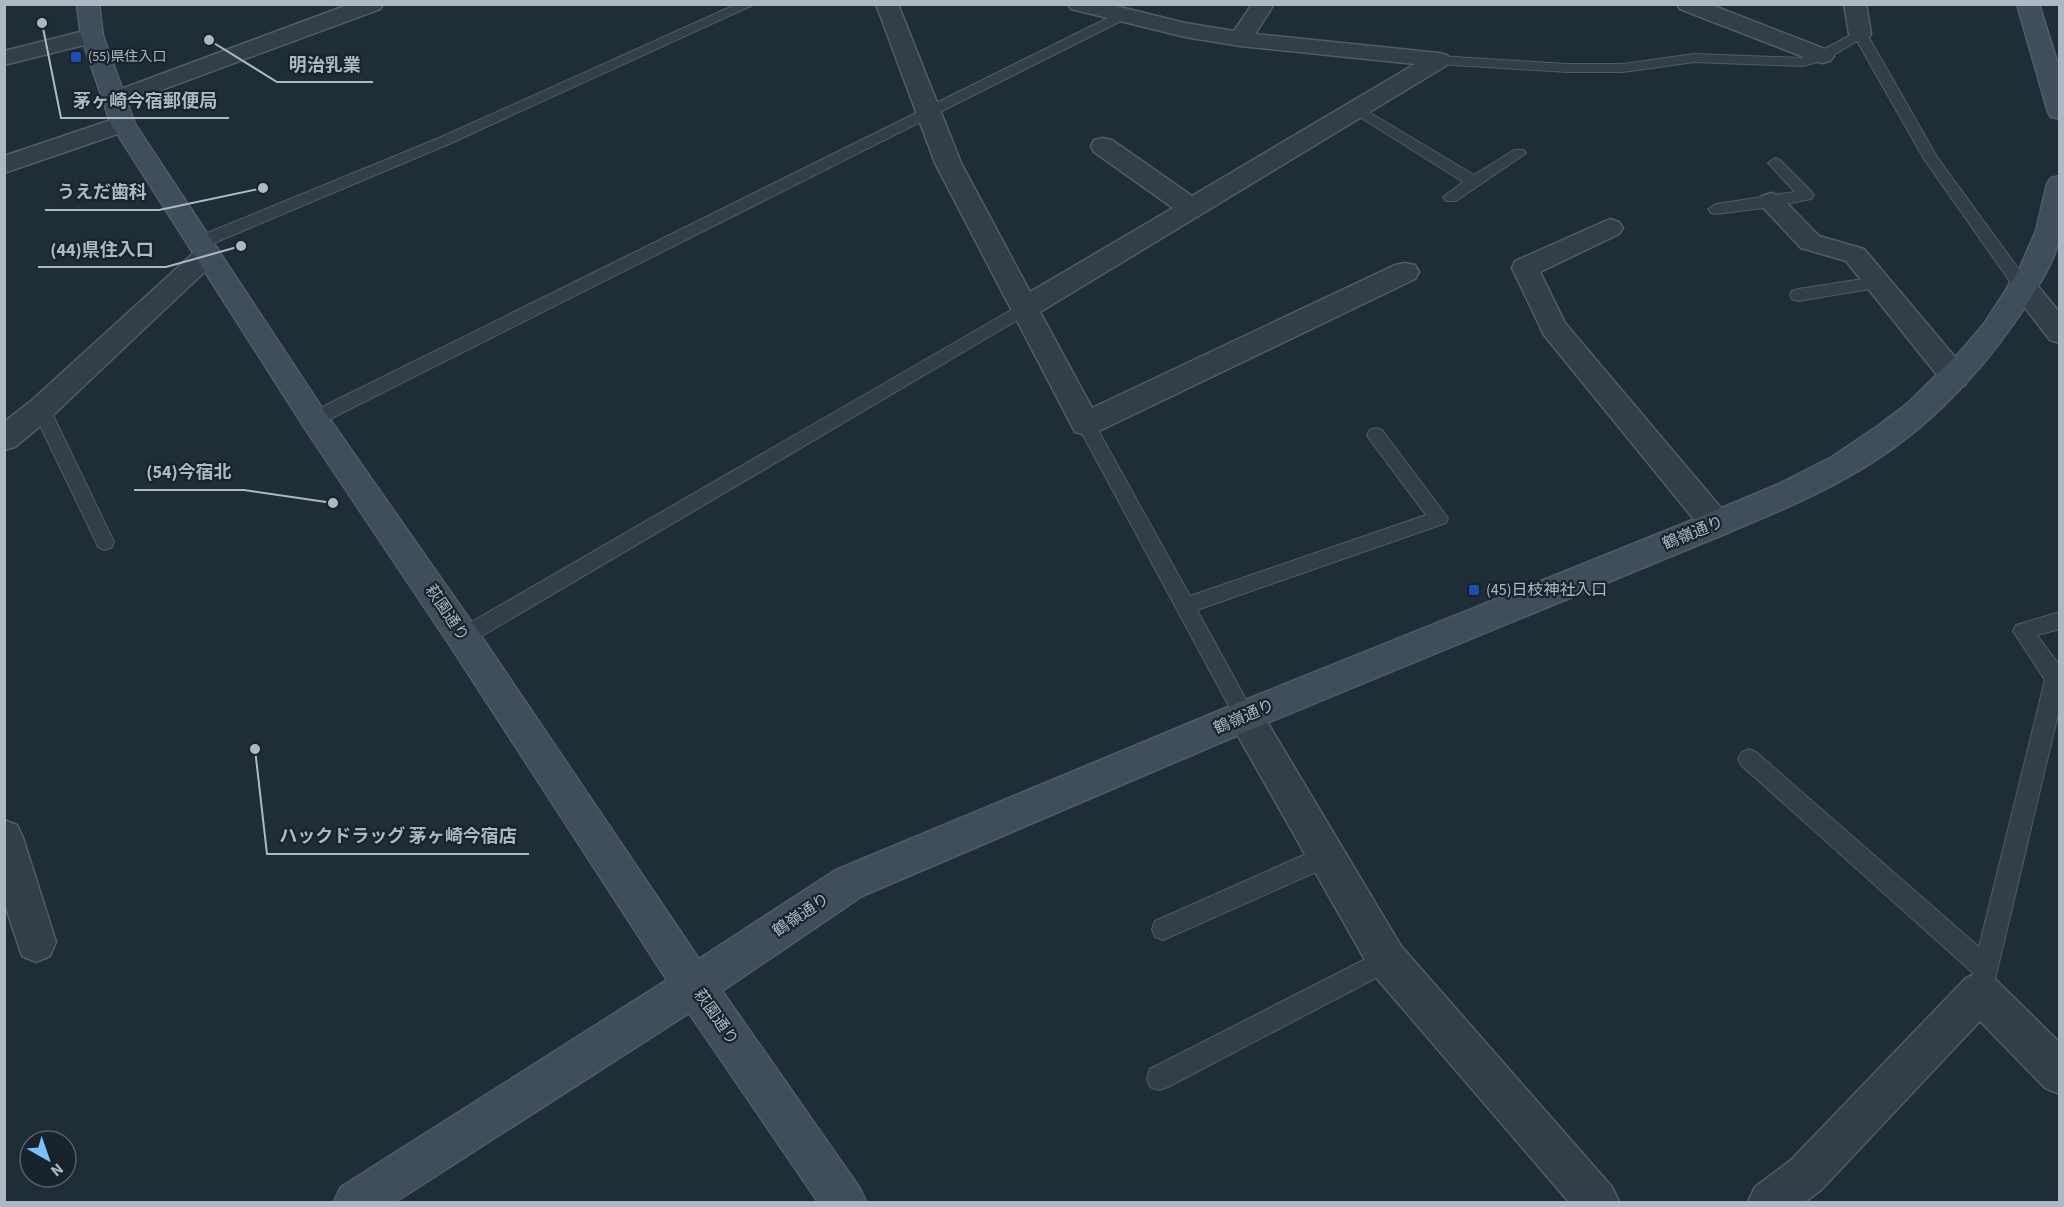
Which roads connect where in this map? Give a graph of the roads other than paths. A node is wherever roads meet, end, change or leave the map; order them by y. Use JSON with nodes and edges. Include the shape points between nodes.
{"nodes":[{"id":1,"x":88,"y":4,"type":"edge"},
{"id":2,"x":372,"y":4,"type":"edge"},
{"id":3,"x":749,"y":4,"type":"edge"},
{"id":4,"x":888,"y":4,"type":"edge"},
{"id":5,"x":1079,"y":4,"type":"edge"},
{"id":6,"x":1263,"y":4,"type":"edge"},
{"id":7,"x":1688,"y":4,"type":"edge"},
{"id":8,"x":1855,"y":4,"type":"edge"},
{"id":9,"x":2028,"y":4,"type":"edge"},
{"id":10,"x":1122,"y":15,"type":"junction"},
{"id":11,"x":1860,"y":34,"type":"junction"},
{"id":12,"x":92,"y":36,"type":"junction"},
{"id":13,"x":1240,"y":39,"type":"junction"},
{"id":14,"x":1822,"y":56,"type":"junction"},
{"id":15,"x":4,"y":58,"type":"edge"},
{"id":16,"x":1439,"y":60,"type":"junction"},
{"id":17,"x":1357,"y":109,"type":"junction"},
{"id":18,"x":118,"y":112,"type":"junction"},
{"id":19,"x":2060,"y":112,"type":"edge"},
{"id":20,"x":929,"y":113,"type":"junction"},
{"id":21,"x":1103,"y":146,"type":"dead end"},
{"id":22,"x":1519,"y":153,"type":"dead end"},
{"id":23,"x":1775,"y":163,"type":"dead end"},
{"id":24,"x":4,"y":165,"type":"edge"},
{"id":25,"x":1474,"y":182,"type":"junction"},
{"id":26,"x":2060,"y":184,"type":"edge"},
{"id":27,"x":1450,"y":197,"type":"dead end"},
{"id":28,"x":1771,"y":202,"type":"junction"},
{"id":29,"x":1191,"y":208,"type":"junction"},
{"id":30,"x":1716,"y":209,"type":"dead end"},
{"id":31,"x":1610,"y":228,"type":"dead end"},
{"id":32,"x":2053,"y":239,"type":"edge"},
{"id":33,"x":205,"y":248,"type":"junction"},
{"id":34,"x":1405,"y":272,"type":"dead end"},
{"id":35,"x":1876,"y":284,"type":"junction"},
{"id":36,"x":2022,"y":286,"type":"junction"},
{"id":37,"x":1798,"y":295,"type":"dead end"},
{"id":38,"x":1025,"y":308,"type":"junction"},
{"id":39,"x":2060,"y":333,"type":"edge"},
{"id":40,"x":1955,"y":377,"type":"junction"},
{"id":41,"x":41,"y":409,"type":"junction"},
{"id":42,"x":314,"y":419,"type":"junction"},
{"id":43,"x":1086,"y":424,"type":"junction"},
{"id":44,"x":1376,"y":435,"type":"dead end"},
{"id":45,"x":4,"y":439,"type":"edge"},
{"id":46,"x":1716,"y":524,"type":"junction"},
{"id":47,"x":105,"y":542,"type":"dead end"},
{"id":48,"x":1185,"y":606,"type":"junction"},
{"id":49,"x":2060,"y":620,"type":"edge"},
{"id":50,"x":463,"y":637,"type":"junction"},
{"id":51,"x":1245,"y":716,"type":"junction"},
{"id":52,"x":1749,"y":759,"type":"dead end"},
{"id":53,"x":7,"y":857,"type":"edge"},
{"id":54,"x":1324,"y":857,"type":"junction"},
{"id":55,"x":1163,"y":929,"type":"dead end"},
{"id":56,"x":36,"y":942,"type":"dead end"},
{"id":57,"x":1387,"y":960,"type":"junction"},
{"id":58,"x":1983,"y":980,"type":"junction"},
{"id":59,"x":694,"y":986,"type":"junction"},
{"id":60,"x":2060,"y":1073,"type":"edge"},
{"id":61,"x":1160,"y":1078,"type":"dead end"},
{"id":62,"x":356,"y":1203,"type":"edge"},
{"id":63,"x":844,"y":1203,"type":"edge"},
{"id":64,"x":1597,"y":1203,"type":"edge"},
{"id":65,"x":1770,"y":1203,"type":"edge"}],
"edges":[{"from":1,"to":12,"type":"street","name":"萩園通り"},
{"from":2,"to":18,"type":"street"},
{"from":3,"to":33,"type":"lane"},
{"from":4,"to":20,"type":"street"},
{"from":5,"to":10,"type":"street"},
{"from":6,"to":13,"type":"street"},
{"from":7,"to":14,"type":"street"},
{"from":8,"to":11,"type":"street"},
{"from":9,"to":19,"type":"street"},
{"from":10,"to":13,"type":"street"},
{"from":10,"to":20,"type":"lane"},
{"from":11,"to":14,"type":"lane"},
{"from":11,"to":36,"type":"lane","via":[[1932,159]]},
{"from":12,"to":15,"type":"street"},
{"from":12,"to":18,"type":"street","name":"萩園通り"},
{"from":13,"to":16,"type":"street"},
{"from":14,"to":16,"type":"lane","via":[[1803,62],[1694,58],[1623,68]]},
{"from":16,"to":17,"type":"street"},
{"from":17,"to":25,"type":"lane"},
{"from":17,"to":29,"type":"street"},
{"from":18,"to":24,"type":"street"},
{"from":18,"to":33,"type":"street","name":"萩園通り"},
{"from":20,"to":38,"type":"street","via":[[948,163]]},
{"from":20,"to":42,"type":"lane"},
{"from":21,"to":29,"type":"street"},
{"from":22,"to":25,"type":"lane"},
{"from":23,"to":28,"type":"lane","via":[[1806,195]]},
{"from":25,"to":27,"type":"lane"},
{"from":26,"to":32,"type":"street","name":"鶴嶺通り"},
{"from":28,"to":30,"type":"lane"},
{"from":28,"to":35,"type":"street","via":[[1810,242],[1855,255]]},
{"from":29,"to":38,"type":"street"},
{"from":31,"to":46,"type":"street","via":[[1525,268],[1554,328]]},
{"from":32,"to":36,"type":"street","name":"鶴嶺通り"},
{"from":33,"to":41,"type":"street"},
{"from":33,"to":42,"type":"street","name":"萩園通り"},
{"from":34,"to":43,"type":"street"},
{"from":35,"to":37,"type":"lane"},
{"from":35,"to":40,"type":"street"},
{"from":36,"to":39,"type":"street"},
{"from":36,"to":40,"type":"street","name":"鶴嶺通り","via":[[1995,328]]},
{"from":38,"to":43,"type":"street"},
{"from":38,"to":50,"type":"lane"},
{"from":40,"to":46,"type":"street","name":"鶴嶺通り","via":[[1912,416],[1859,455]]},
{"from":41,"to":45,"type":"street"},
{"from":41,"to":47,"type":"lane"},
{"from":42,"to":50,"type":"street","name":"萩園通り"},
{"from":43,"to":48,"type":"lane"},
{"from":44,"to":48,"type":"lane","via":[[1438,518]]},
{"from":46,"to":51,"type":"street","name":"鶴嶺通り"},
{"from":48,"to":51,"type":"lane"},
{"from":49,"to":58,"type":"lane","via":[[2023,631],[2056,678]]},
{"from":50,"to":59,"type":"street","name":"萩園通り"},
{"from":51,"to":54,"type":"street"},
{"from":51,"to":59,"type":"street","name":"鶴嶺通り","via":[[849,883]]},
{"from":52,"to":58,"type":"lane"},
{"from":53,"to":56,"type":"street"},
{"from":54,"to":55,"type":"lane"},
{"from":54,"to":57,"type":"street"},
{"from":57,"to":61,"type":"lane"},
{"from":57,"to":64,"type":"street"},
{"from":58,"to":60,"type":"street"},
{"from":58,"to":65,"type":"street","via":[[1806,1175]]},
{"from":59,"to":62,"type":"street","name":"鶴嶺通り"},
{"from":59,"to":63,"type":"street","name":"萩園通り"}]}
